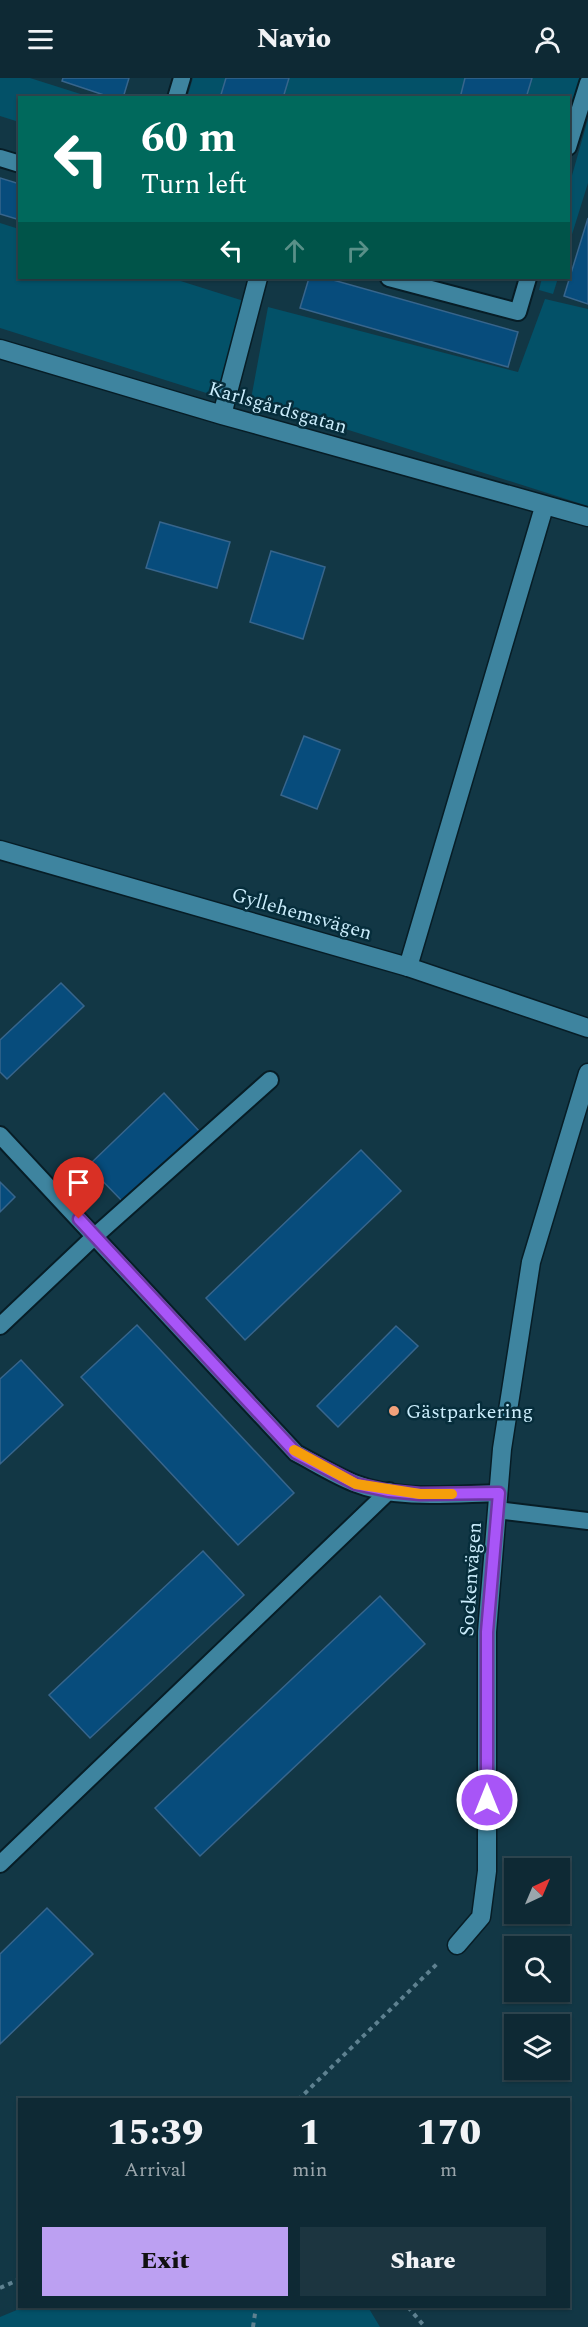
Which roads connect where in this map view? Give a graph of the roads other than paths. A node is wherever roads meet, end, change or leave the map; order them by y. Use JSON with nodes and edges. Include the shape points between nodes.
{"nodes":[{"id":1,"x":182,"y":78,"type":"edge"},
{"id":2,"x":588,"y":83,"type":"edge"},
{"id":3,"x":177,"y":96,"type":"edge"},
{"id":4,"x":570,"y":141,"type":"edge"},
{"id":5,"x":0,"y":158,"type":"edge"},
{"id":6,"x":18,"y":163,"type":"edge"},
{"id":7,"x":258,"y":279,"type":"edge"},
{"id":8,"x":393,"y":279,"type":"edge"},
{"id":9,"x":528,"y":279,"type":"edge"},
{"id":10,"x":0,"y":349,"type":"edge"},
{"id":11,"x":222,"y":415,"type":"junction"},
{"id":12,"x":544,"y":507,"type":"junction"},
{"id":13,"x":588,"y":517,"type":"edge"},
{"id":14,"x":0,"y":850,"type":"edge"},
{"id":15,"x":408,"y":967,"type":"junction"},
{"id":16,"x":588,"y":1028,"type":"edge"},
{"id":17,"x":588,"y":1073,"type":"edge"},
{"id":18,"x":270,"y":1080,"type":"dead end"},
{"id":19,"x":0,"y":1135,"type":"edge"},
{"id":20,"x":95,"y":1236,"type":"junction"},
{"id":21,"x":0,"y":1326,"type":"edge"},
{"id":22,"x":389,"y":1491,"type":"junction"},
{"id":23,"x":498,"y":1501,"type":"junction"},
{"id":24,"x":588,"y":1521,"type":"edge"},
{"id":25,"x":0,"y":1864,"type":"edge"},
{"id":26,"x":457,"y":1945,"type":"road end"}],
"edges":[{"from":1,"to":3,"type":"lane"},
{"from":2,"to":4,"type":"lane"},
{"from":5,"to":6,"type":"lane"},
{"from":7,"to":11,"type":"street"},
{"from":8,"to":9,"type":"lane","via":[[518,312]]},
{"from":10,"to":11,"type":"street","name":"Karlsgårdsgatan"},
{"from":11,"to":12,"type":"street","name":"Karlsgårdsgatan"},
{"from":12,"to":13,"type":"street","name":"Karlsgårdsgatan"},
{"from":12,"to":15,"type":"street"},
{"from":14,"to":15,"type":"street","name":"Gyllehemsvägen"},
{"from":15,"to":16,"type":"street","name":"Gyllehemsvägen"},
{"from":17,"to":23,"type":"street","name":"Sockenvägen","via":[[531,1262],[502,1449]]},
{"from":18,"to":20,"type":"lane"},
{"from":19,"to":20,"type":"lane"},
{"from":20,"to":21,"type":"lane"},
{"from":20,"to":22,"type":"lane","via":[[296,1453],[356,1484]]},
{"from":22,"to":23,"type":"lane"},
{"from":22,"to":25,"type":"lane"},
{"from":23,"to":24,"type":"lane"},
{"from":23,"to":26,"type":"street","name":"Sockenvägen","via":[[487,1632],[487,1871],[482,1917]]}]}
